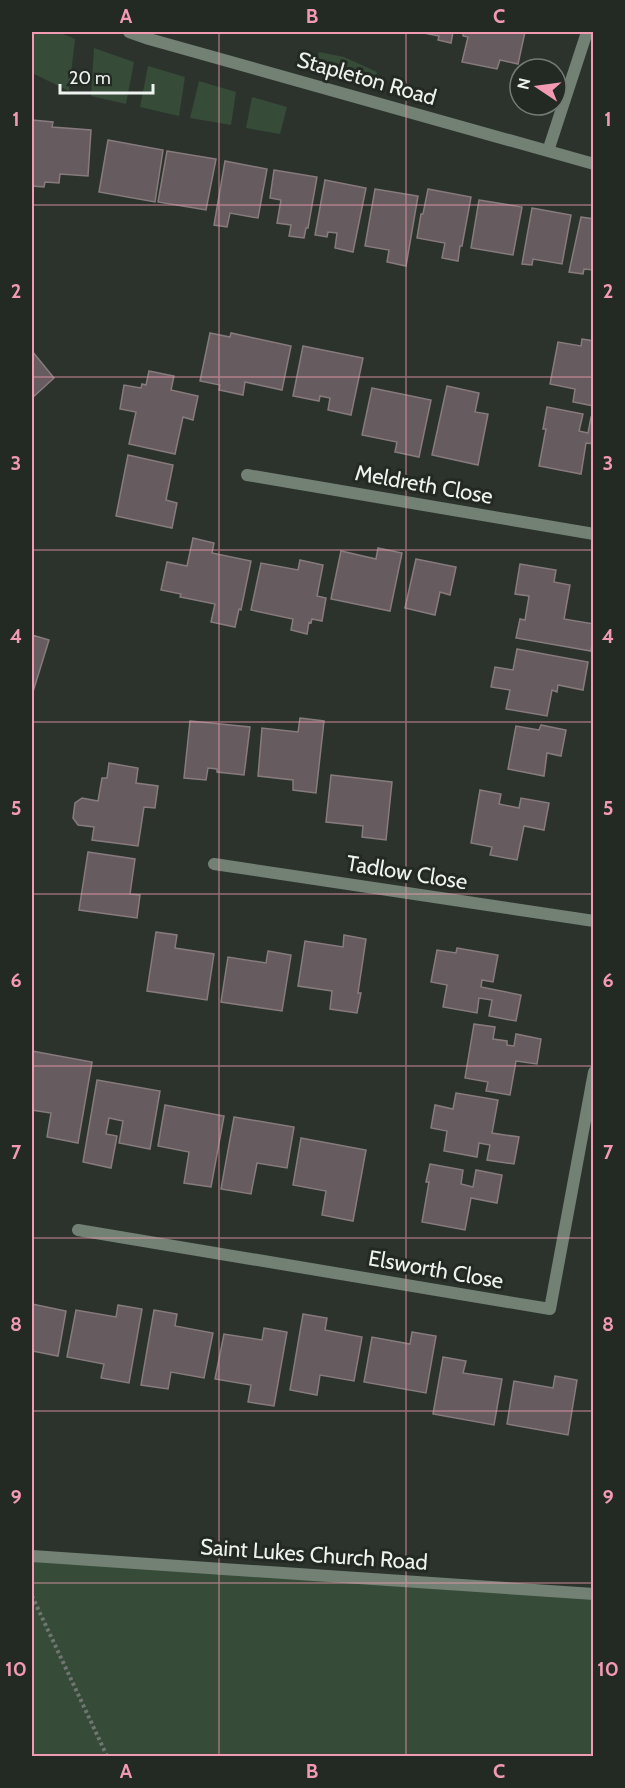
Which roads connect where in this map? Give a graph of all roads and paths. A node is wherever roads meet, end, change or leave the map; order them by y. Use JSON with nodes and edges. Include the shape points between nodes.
{"nodes":[{"id":1,"x":129,"y":32,"type":"edge"},
{"id":2,"x":587,"y":32,"type":"edge"},
{"id":3,"x":548,"y":151,"type":"junction"},
{"id":4,"x":594,"y":164,"type":"edge"},
{"id":5,"x":247,"y":475,"type":"dead end"},
{"id":6,"x":594,"y":534,"type":"edge"},
{"id":7,"x":214,"y":864,"type":"dead end"},
{"id":8,"x":594,"y":921,"type":"edge"},
{"id":9,"x":594,"y":1072,"type":"edge"},
{"id":10,"x":78,"y":1230,"type":"dead end"},
{"id":11,"x":32,"y":1556,"type":"edge"},
{"id":12,"x":594,"y":1594,"type":"edge"},
{"id":13,"x":32,"y":1596,"type":"edge"},
{"id":14,"x":108,"y":1756,"type":"edge"}],
"edges":[{"from":1,"to":3,"type":"street","name":"Stapleton Road"},
{"from":2,"to":3,"type":"street"},
{"from":3,"to":4,"type":"street","name":"Stapleton Road"},
{"from":5,"to":6,"type":"street","name":"Meldreth Close"},
{"from":7,"to":8,"type":"street","name":"Tadlow Close"},
{"from":9,"to":10,"type":"street","name":"Elsworth Close","via":[[550,1309]]},
{"from":11,"to":12,"type":"street","name":"Saint Lukes Church Road"},
{"from":13,"to":14,"type":"path"}]}
